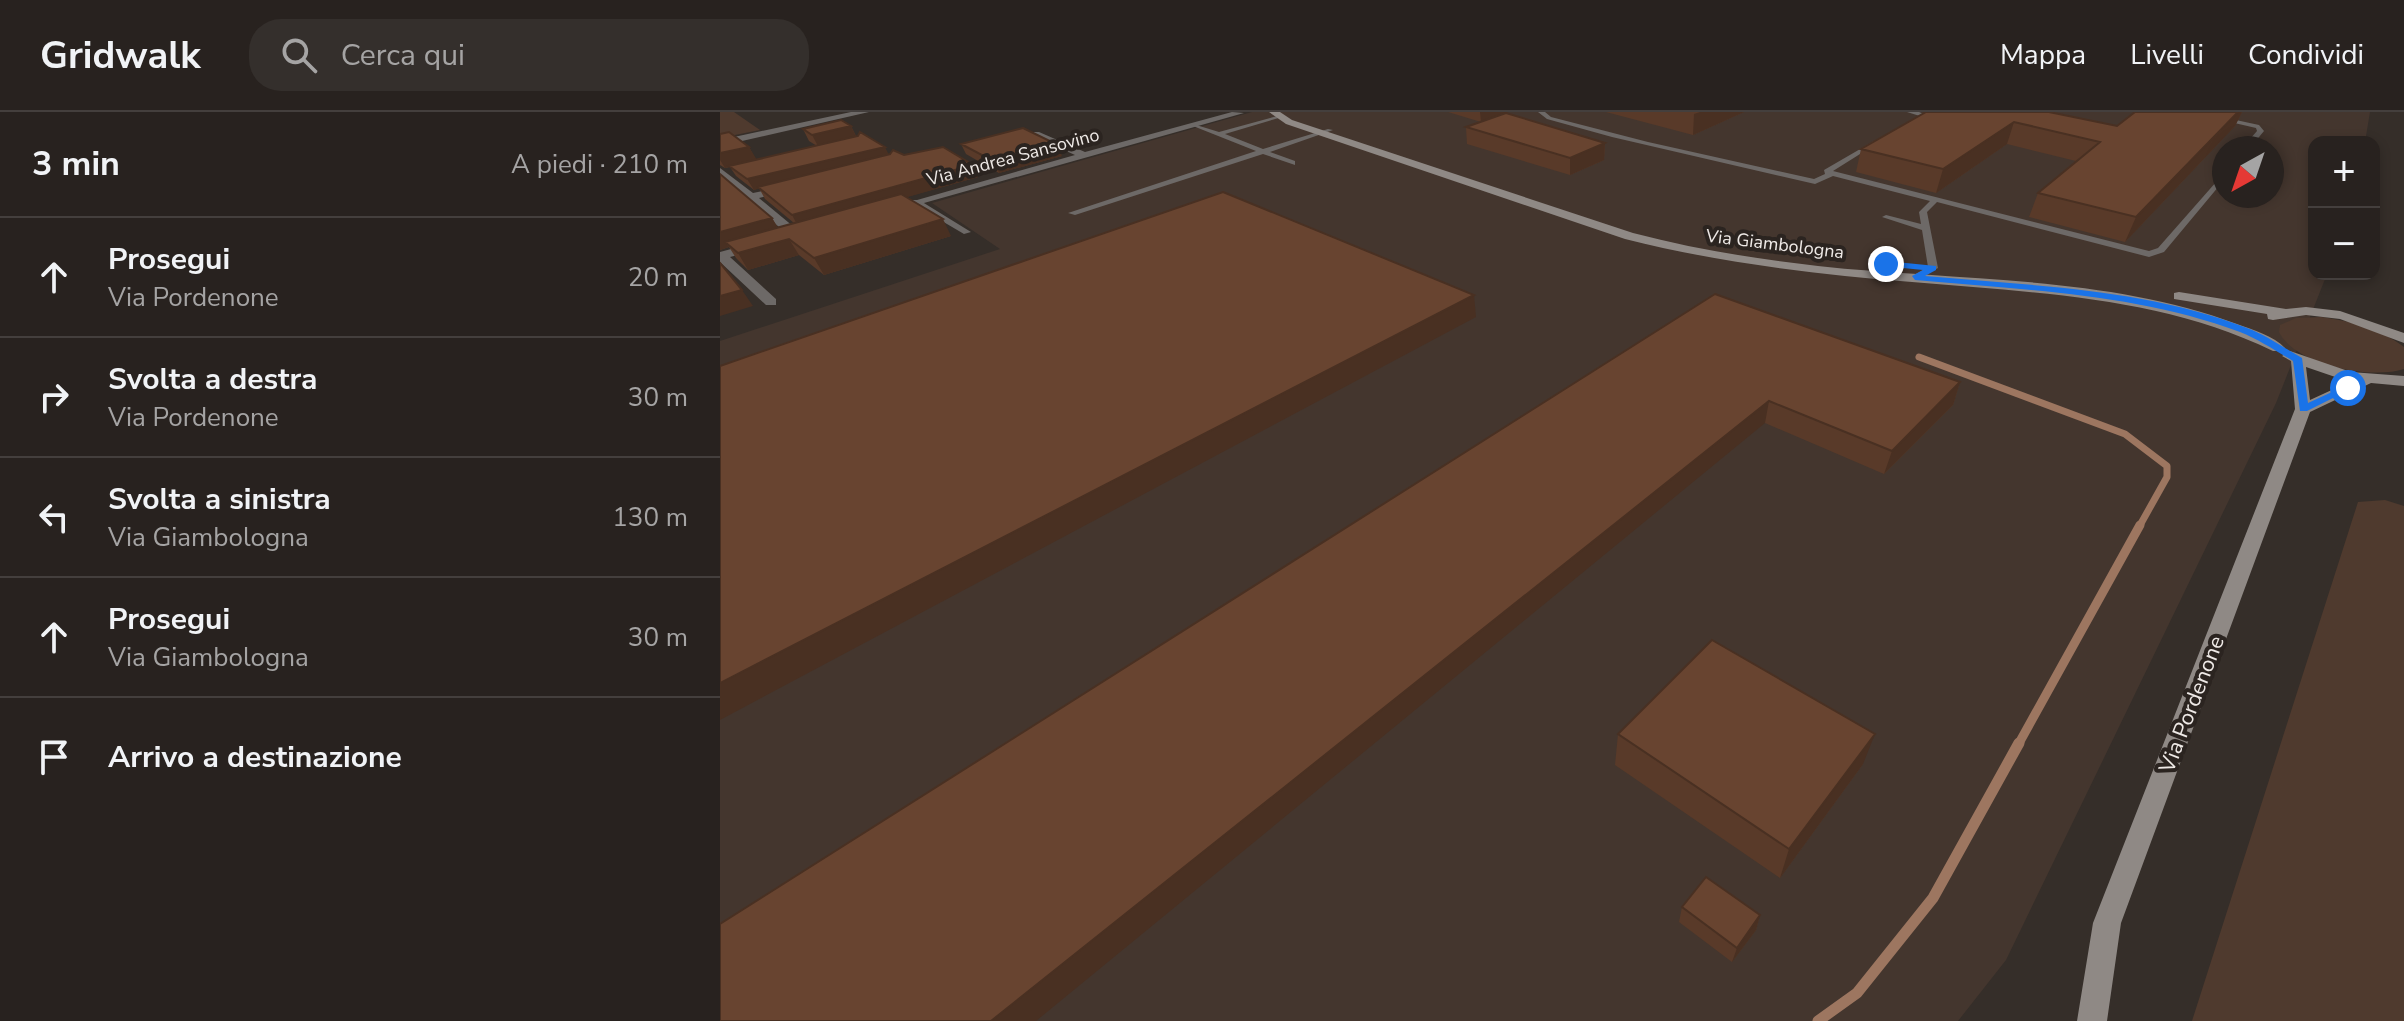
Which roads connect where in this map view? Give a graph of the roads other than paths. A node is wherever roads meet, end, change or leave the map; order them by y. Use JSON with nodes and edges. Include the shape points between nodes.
{"nodes":[{"id":1,"x":864,"y":112,"type":"edge"},
{"id":2,"x":1541,"y":112,"type":"edge"},
{"id":3,"x":1910,"y":112,"type":"edge"},
{"id":4,"x":2190,"y":112,"type":"edge"},
{"id":5,"x":1239,"y":113,"type":"edge"},
{"id":6,"x":1926,"y":113,"type":"edge"},
{"id":7,"x":1280,"y":114,"type":"edge"},
{"id":8,"x":1910,"y":123,"type":"edge"},
{"id":9,"x":1195,"y":125,"type":"junction"},
{"id":10,"x":1326,"y":132,"type":"junction"},
{"id":11,"x":1036,"y":134,"type":"edge"},
{"id":12,"x":1219,"y":134,"type":"junction"},
{"id":13,"x":2257,"y":136,"type":"edge"},
{"id":14,"x":1883,"y":138,"type":"edge"},
{"id":15,"x":720,"y":143,"type":"edge"},
{"id":16,"x":1263,"y":152,"type":"junction"},
{"id":17,"x":1085,"y":156,"type":"junction"},
{"id":18,"x":1403,"y":158,"type":"junction"},
{"id":19,"x":1292,"y":163,"type":"dead end"},
{"id":20,"x":980,"y":169,"type":"edge"},
{"id":21,"x":738,"y":171,"type":"edge"},
{"id":22,"x":722,"y":173,"type":"edge"},
{"id":23,"x":1831,"y":174,"type":"junction"},
{"id":24,"x":998,"y":180,"type":"junction"},
{"id":25,"x":806,"y":183,"type":"edge"},
{"id":26,"x":1511,"y":187,"type":"junction"},
{"id":27,"x":2212,"y":189,"type":"edge"},
{"id":28,"x":750,"y":197,"type":"junction"},
{"id":29,"x":1934,"y":201,"type":"junction"},
{"id":30,"x":916,"y":202,"type":"junction"},
{"id":31,"x":1072,"y":213,"type":"dead end"},
{"id":32,"x":871,"y":215,"type":"edge"},
{"id":33,"x":1886,"y":217,"type":"dead end"},
{"id":34,"x":1925,"y":228,"type":"junction"},
{"id":35,"x":811,"y":231,"type":"edge"},
{"id":36,"x":967,"y":232,"type":"dead end"},
{"id":37,"x":796,"y":235,"type":"junction"},
{"id":38,"x":781,"y":240,"type":"edge"},
{"id":39,"x":766,"y":244,"type":"edge"},
{"id":40,"x":721,"y":256,"type":"edge"},
{"id":41,"x":1933,"y":268,"type":"junction"},
{"id":42,"x":1915,"y":278,"type":"junction"},
{"id":43,"x":771,"y":302,"type":"dead end"},
{"id":44,"x":2286,"y":313,"type":"junction"},
{"id":45,"x":2404,"y":339,"type":"edge"},
{"id":46,"x":2278,"y":348,"type":"junction"},
{"id":47,"x":2298,"y":360,"type":"junction"},
{"id":48,"x":2365,"y":380,"type":"junction"},
{"id":49,"x":2403,"y":381,"type":"edge"},
{"id":50,"x":2303,"y":409,"type":"junction"},
{"id":51,"x":2091,"y":1015,"type":"edge"}],
"edges":[{"from":1,"to":15,"type":"street"},
{"from":2,"to":23,"type":"lane","via":[[1619,139],[1815,182]]},
{"from":3,"to":6,"type":"lane"},
{"from":4,"to":13,"type":"lane","via":[[2259,127]]},
{"from":5,"to":9,"type":"street","name":"Via Andrea Sansovino"},
{"from":6,"to":8,"type":"lane"},
{"from":7,"to":10,"type":"street","name":"Via Giambologna"},
{"from":7,"to":12,"type":"lane"},
{"from":7,"to":26,"type":"street","name":"Via Giambologna"},
{"from":9,"to":12,"type":"lane"},
{"from":9,"to":17,"type":"street","name":"Via Andrea Sansovino"},
{"from":10,"to":16,"type":"lane"},
{"from":10,"to":18,"type":"street","name":"Via Giambologna"},
{"from":11,"to":17,"type":"street"},
{"from":12,"to":16,"type":"lane"},
{"from":14,"to":23,"type":"lane","via":[[1827,171]]},
{"from":16,"to":19,"type":"lane"},
{"from":16,"to":31,"type":"lane"},
{"from":17,"to":24,"type":"street","name":"Via Andrea Sansovino"},
{"from":18,"to":26,"type":"street","name":"Via Giambologna"},
{"from":18,"to":42,"type":"street","name":"Via Giambologna","via":[[1682,250]]},
{"from":20,"to":24,"type":"street"},
{"from":21,"to":22,"type":"lane"},
{"from":22,"to":28,"type":"street"},
{"from":23,"to":29,"type":"lane"},
{"from":24,"to":30,"type":"street","name":"Via Andrea Sansovino"},
{"from":25,"to":28,"type":"street"},
{"from":26,"to":41,"type":"street","name":"Via Giambologna","via":[[1685,241]]},
{"from":27,"to":29,"type":"lane","via":[[2157,253],[2122,249]]},
{"from":28,"to":37,"type":"street"},
{"from":29,"to":34,"type":"lane","via":[[1923,212]]},
{"from":30,"to":32,"type":"street","name":"Via Andrea Sansovino"},
{"from":30,"to":36,"type":"lane"},
{"from":33,"to":34,"type":"lane"},
{"from":34,"to":41,"type":"lane"},
{"from":35,"to":37,"type":"street"},
{"from":37,"to":38,"type":"street"},
{"from":39,"to":40,"type":"street"},
{"from":40,"to":43,"type":"street"},
{"from":41,"to":42,"type":"lane"},
{"from":41,"to":44,"type":"street","name":"Via Giambologna","via":[[2128,287]]},
{"from":42,"to":46,"type":"street","name":"Via Giambologna","via":[[2141,301],[2214,319]]},
{"from":44,"to":45,"type":"street","name":"Via Giambologna","via":[[2344,316]]},
{"from":44,"to":46,"type":"street","via":[[2264,325]]},
{"from":46,"to":47,"type":"street","name":"Via Giambologna"},
{"from":47,"to":48,"type":"street","name":"Via Giambologna"},
{"from":47,"to":50,"type":"street","name":"Via Pordenone"},
{"from":48,"to":49,"type":"street"},
{"from":48,"to":50,"type":"street"},
{"from":50,"to":51,"type":"street","name":"Via Pordenone","via":[[2107,923]]}]}
